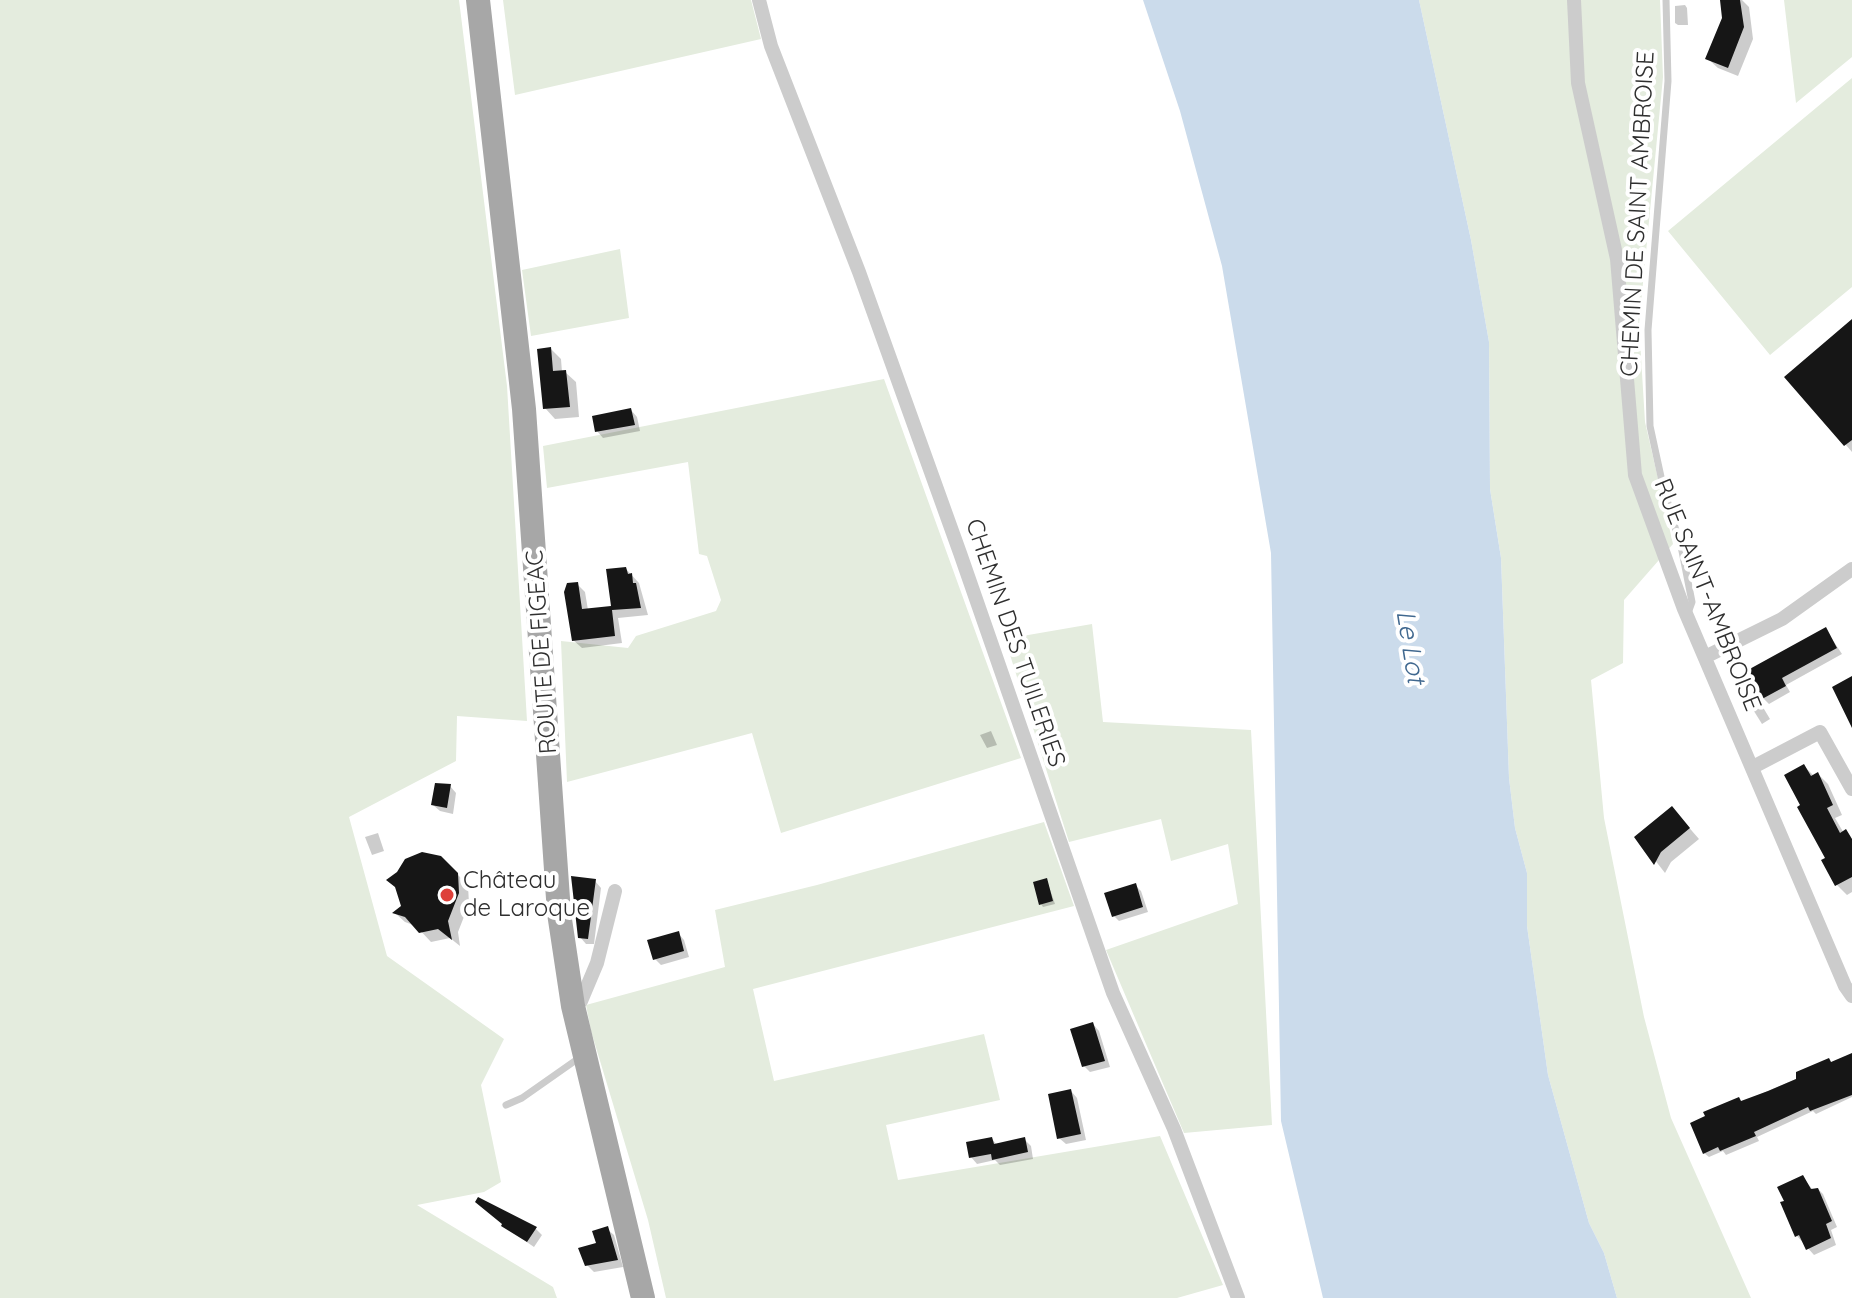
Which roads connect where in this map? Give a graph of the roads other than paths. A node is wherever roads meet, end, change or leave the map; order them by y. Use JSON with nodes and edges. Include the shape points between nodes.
{"nodes":[{"id":1,"x":478,"y":0,"type":"edge"},
{"id":2,"x":759,"y":0,"type":"edge"},
{"id":3,"x":1574,"y":0,"type":"edge"},
{"id":4,"x":1666,"y":0,"type":"edge"},
{"id":5,"x":1852,"y":569,"type":"edge"},
{"id":6,"x":1687,"y":615,"type":"junction"},
{"id":7,"x":1705,"y":657,"type":"junction"},
{"id":8,"x":1753,"y":767,"type":"junction"},
{"id":9,"x":1852,"y":789,"type":"edge"},
{"id":10,"x":615,"y":891,"type":"dead end"},
{"id":11,"x":1852,"y":996,"type":"edge"},
{"id":12,"x":573,"y":1006,"type":"junction"},
{"id":13,"x":584,"y":1054,"type":"junction"},
{"id":14,"x":506,"y":1105,"type":"dead end"},
{"id":15,"x":643,"y":1298,"type":"edge"},
{"id":16,"x":1238,"y":1298,"type":"edge"}],
"edges":[{"from":1,"to":12,"type":"main road","name":"ROUTE DE FIGEAC","via":[[524,409],[559,913]]},
{"from":2,"to":16,"type":"street","name":"CHEMIN DES TUILERIES","via":[[771,46],[859,272],[1113,993],[1174,1129]]},
{"from":3,"to":6,"type":"street","name":"RUE SAINT-AMBROISE","via":[[1578,83],[1617,259],[1635,475]]},
{"from":4,"to":6,"type":"lane","name":"CHEMIN DE SAINT AMBROISE","via":[[1668,81],[1648,330],[1650,426],[1685,564],[1692,602]]},
{"from":5,"to":7,"type":"street","via":[[1782,619]]},
{"from":6,"to":7,"type":"street","name":"RUE SAINT-AMBROISE"},
{"from":7,"to":8,"type":"street","name":"RUE SAINT-AMBROISE"},
{"from":8,"to":9,"type":"street","via":[[1820,732]]},
{"from":8,"to":11,"type":"street","name":"RUE SAINT-AMBROISE"},
{"from":10,"to":12,"type":"street","via":[[597,963],[581,1001]]},
{"from":12,"to":13,"type":"main road","name":"ROUTE DE FIGEAC"},
{"from":13,"to":14,"type":"lane"},
{"from":13,"to":15,"type":"main road","name":"ROUTE DE FIGEAC"}]}
